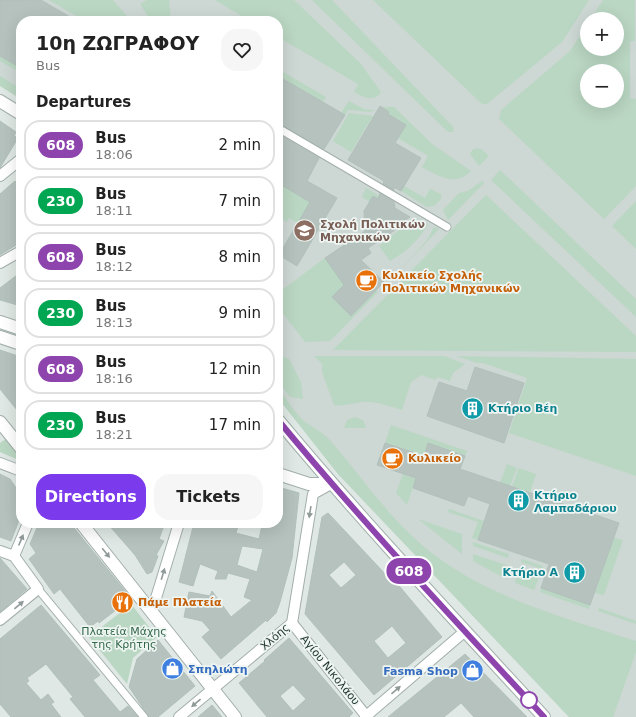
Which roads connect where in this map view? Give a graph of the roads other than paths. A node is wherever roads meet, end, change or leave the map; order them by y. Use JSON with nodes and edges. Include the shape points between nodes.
{"nodes":[{"id":1,"x":0,"y":101,"type":"edge"},
{"id":2,"x":16,"y":111,"type":"edge"},
{"id":3,"x":283,"y":131,"type":"edge"},
{"id":4,"x":16,"y":163,"type":"edge"},
{"id":5,"x":0,"y":176,"type":"edge"},
{"id":6,"x":447,"y":227,"type":"dead end"},
{"id":7,"x":16,"y":254,"type":"edge"},
{"id":8,"x":0,"y":263,"type":"edge"},
{"id":9,"x":0,"y":322,"type":"edge"},
{"id":10,"x":16,"y":327,"type":"edge"},
{"id":11,"x":0,"y":337,"type":"edge"},
{"id":12,"x":16,"y":342,"type":"edge"},
{"id":13,"x":0,"y":422,"type":"edge"},
{"id":14,"x":283,"y":426,"type":"edge"},
{"id":15,"x":16,"y":442,"type":"edge"},
{"id":16,"x":0,"y":463,"type":"edge"},
{"id":17,"x":16,"y":469,"type":"edge"},
{"id":18,"x":283,"y":476,"type":"edge"},
{"id":19,"x":332,"y":484,"type":"junction"},
{"id":20,"x":26,"y":528,"type":"edge"},
{"id":21,"x":86,"y":528,"type":"edge"},
{"id":22,"x":177,"y":528,"type":"edge"},
{"id":23,"x":0,"y":551,"type":"edge"},
{"id":24,"x":14,"y":556,"type":"junction"},
{"id":25,"x":38,"y":589,"type":"junction"},
{"id":26,"x":152,"y":611,"type":"junction"},
{"id":27,"x":0,"y":620,"type":"edge"},
{"id":28,"x":292,"y":623,"type":"junction"},
{"id":29,"x":464,"y":632,"type":"junction"},
{"id":30,"x":213,"y":688,"type":"junction"},
{"id":31,"x":144,"y":717,"type":"edge"},
{"id":32,"x":179,"y":717,"type":"edge"},
{"id":33,"x":235,"y":717,"type":"edge"},
{"id":34,"x":366,"y":717,"type":"edge"},
{"id":35,"x":544,"y":717,"type":"edge"}],
"edges":[{"from":1,"to":2,"type":"street"},
{"from":3,"to":6,"type":"street"},
{"from":4,"to":5,"type":"street"},
{"from":7,"to":8,"type":"street"},
{"from":9,"to":10,"type":"street"},
{"from":11,"to":12,"type":"street"},
{"from":13,"to":15,"type":"street"},
{"from":14,"to":19,"type":"street"},
{"from":16,"to":17,"type":"street"},
{"from":18,"to":19,"type":"street","via":[[309,484]]},
{"from":19,"to":28,"type":"street","name":"Χλόης","one_way":true,"via":[[313,494]]},
{"from":19,"to":29,"type":"street"},
{"from":24,"to":20,"type":"street","one_way":true},
{"from":21,"to":26,"type":"street","one_way":true},
{"from":26,"to":22,"type":"street","one_way":true},
{"from":23,"to":24,"type":"street"},
{"from":24,"to":25,"type":"street"},
{"from":27,"to":25,"type":"street","one_way":true},
{"from":25,"to":31,"type":"street"},
{"from":26,"to":30,"type":"street"},
{"from":28,"to":30,"type":"street","name":"Χλόης"},
{"from":28,"to":34,"type":"street","name":"Αγίου Νικολάου"},
{"from":34,"to":29,"type":"street","one_way":true},
{"from":29,"to":35,"type":"street"},
{"from":30,"to":32,"type":"street","name":"Χλόης","one_way":true},
{"from":30,"to":33,"type":"street"}]}
